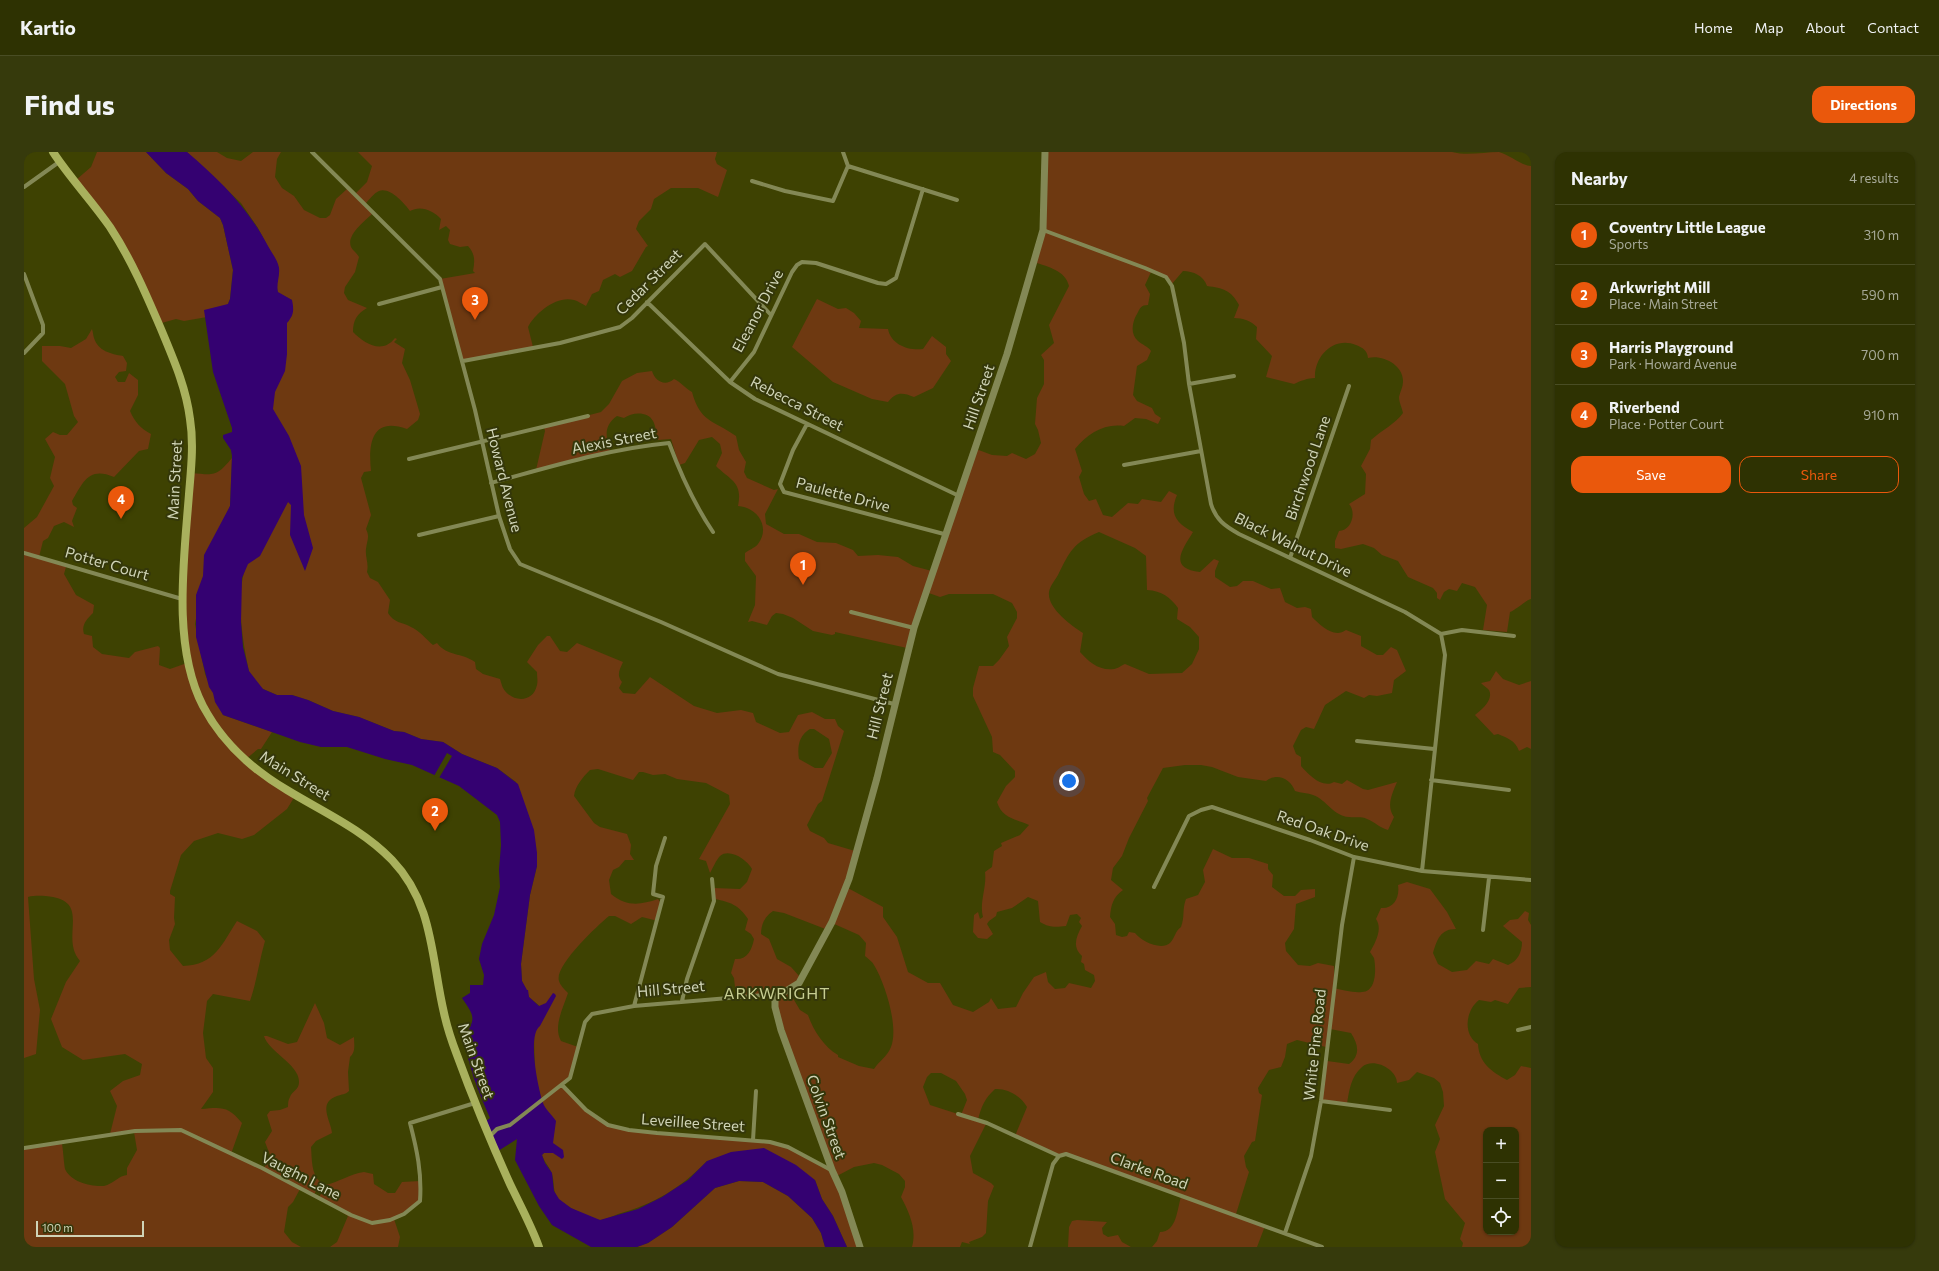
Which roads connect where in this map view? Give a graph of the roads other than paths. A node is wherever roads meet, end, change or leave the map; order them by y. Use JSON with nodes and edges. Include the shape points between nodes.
{"nodes":[{"id":1,"x":52,"y":152,"type":"edge"},
{"id":2,"x":312,"y":152,"type":"edge"},
{"id":3,"x":843,"y":152,"type":"edge"},
{"id":4,"x":1045,"y":152,"type":"edge"},
{"id":5,"x":60,"y":162,"type":"junction"},
{"id":6,"x":848,"y":166,"type":"junction"},
{"id":7,"x":752,"y":181,"type":"dead end"},
{"id":8,"x":24,"y":187,"type":"edge"},
{"id":9,"x":923,"y":189,"type":"junction"},
{"id":10,"x":957,"y":200,"type":"dead end"},
{"id":11,"x":1043,"y":230,"type":"junction"},
{"id":12,"x":24,"y":274,"type":"edge"},
{"id":13,"x":442,"y":287,"type":"junction"},
{"id":14,"x":647,"y":302,"type":"junction"},
{"id":15,"x":379,"y":304,"type":"dead end"},
{"id":16,"x":771,"y":315,"type":"junction"},
{"id":17,"x":24,"y":353,"type":"edge"},
{"id":18,"x":463,"y":361,"type":"junction"},
{"id":19,"x":1234,"y":376,"type":"dead end"},
{"id":20,"x":730,"y":382,"type":"junction"},
{"id":21,"x":1189,"y":384,"type":"junction"},
{"id":22,"x":1349,"y":386,"type":"dead end"},
{"id":23,"x":588,"y":416,"type":"dead end"},
{"id":24,"x":806,"y":424,"type":"junction"},
{"id":25,"x":482,"y":441,"type":"junction"},
{"id":26,"x":1201,"y":451,"type":"junction"},
{"id":27,"x":409,"y":459,"type":"dead end"},
{"id":28,"x":1124,"y":465,"type":"dead end"},
{"id":29,"x":491,"y":483,"type":"junction"},
{"id":30,"x":957,"y":495,"type":"junction"},
{"id":31,"x":499,"y":516,"type":"junction"},
{"id":32,"x":713,"y":532,"type":"dead end"},
{"id":33,"x":944,"y":534,"type":"junction"},
{"id":34,"x":419,"y":535,"type":"dead end"},
{"id":35,"x":24,"y":553,"type":"edge"},
{"id":36,"x":1290,"y":558,"type":"junction"},
{"id":37,"x":183,"y":600,"type":"junction"},
{"id":38,"x":851,"y":612,"type":"dead end"},
{"id":39,"x":914,"y":628,"type":"junction"},
{"id":40,"x":1441,"y":634,"type":"junction"},
{"id":41,"x":1514,"y":636,"type":"dead end"},
{"id":42,"x":894,"y":704,"type":"junction"},
{"id":43,"x":1357,"y":741,"type":"dead end"},
{"id":44,"x":1434,"y":749,"type":"junction"},
{"id":45,"x":1431,"y":780,"type":"junction"},
{"id":46,"x":1509,"y":790,"type":"dead end"},
{"id":47,"x":665,"y":838,"type":"dead end"},
{"id":48,"x":1354,"y":856,"type":"junction"},
{"id":49,"x":1422,"y":871,"type":"junction"},
{"id":50,"x":1489,"y":878,"type":"junction"},
{"id":51,"x":712,"y":879,"type":"dead end"},
{"id":52,"x":1531,"y":880,"type":"edge"},
{"id":53,"x":1154,"y":887,"type":"dead end"},
{"id":54,"x":1483,"y":930,"type":"dead end"},
{"id":55,"x":775,"y":994,"type":"junction"},
{"id":56,"x":682,"y":1001,"type":"junction"},
{"id":57,"x":634,"y":1006,"type":"junction"},
{"id":58,"x":1531,"y":1027,"type":"edge"},
{"id":59,"x":1518,"y":1030,"type":"dead end"},
{"id":60,"x":562,"y":1085,"type":"junction"},
{"id":61,"x":756,"y":1091,"type":"dead end"},
{"id":62,"x":1321,"y":1101,"type":"junction"},
{"id":63,"x":475,"y":1103,"type":"junction"},
{"id":64,"x":1390,"y":1110,"type":"dead end"},
{"id":65,"x":958,"y":1114,"type":"dead end"},
{"id":66,"x":490,"y":1136,"type":"junction"},
{"id":67,"x":753,"y":1140,"type":"junction"},
{"id":68,"x":24,"y":1148,"type":"edge"},
{"id":69,"x":1059,"y":1156,"type":"junction"},
{"id":70,"x":832,"y":1170,"type":"junction"},
{"id":71,"x":1285,"y":1233,"type":"junction"},
{"id":72,"x":539,"y":1247,"type":"edge"},
{"id":73,"x":860,"y":1247,"type":"edge"},
{"id":74,"x":1030,"y":1247,"type":"edge"},
{"id":75,"x":1322,"y":1247,"type":"edge"}],
"edges":[{"from":1,"to":5,"type":"main road","name":"Main Street"},
{"from":2,"to":13,"type":"street","name":"Howard Avenue","via":[[440,279]]},
{"from":3,"to":6,"type":"street"},
{"from":4,"to":11,"type":"street","name":"Hill Street"},
{"from":5,"to":8,"type":"street"},
{"from":5,"to":37,"type":"main road","name":"Main Street","via":[[112,231],[140,280],[178,371],[186,397],[192,444]]},
{"from":6,"to":7,"type":"street","via":[[833,201]]},
{"from":6,"to":9,"type":"street"},
{"from":9,"to":10,"type":"street"},
{"from":9,"to":16,"type":"street","name":"Eleanor Drive","via":[[899,272],[891,282],[878,283],[802,262],[792,272]]},
{"from":11,"to":21,"type":"street","name":"Black Walnut Drive","via":[[1166,277],[1172,286],[1177,308]]},
{"from":11,"to":30,"type":"street","name":"Hill Street","via":[[1007,354]]},
{"from":12,"to":17,"type":"street","via":[[43,325],[43,333]]},
{"from":13,"to":15,"type":"street"},
{"from":13,"to":18,"type":"street","name":"Howard Avenue"},
{"from":14,"to":16,"type":"street","name":"Cedar Street","via":[[705,244]]},
{"from":14,"to":18,"type":"street","name":"Cedar Street","via":[[620,327],[560,343]]},
{"from":14,"to":20,"type":"street","name":"Rebecca Street"},
{"from":16,"to":20,"type":"street","name":"Eleanor Drive","via":[[754,352]]},
{"from":18,"to":25,"type":"street","name":"Howard Avenue"},
{"from":19,"to":21,"type":"street"},
{"from":20,"to":24,"type":"street","name":"Rebecca Street","via":[[755,399]]},
{"from":21,"to":26,"type":"street","name":"Black Walnut Drive"},
{"from":22,"to":36,"type":"street","name":"Birchwood Lane"},
{"from":23,"to":25,"type":"street"},
{"from":24,"to":30,"type":"street","name":"Rebecca Street"},
{"from":24,"to":33,"type":"street","name":"Paulette Drive","via":[[780,484],[784,492]]},
{"from":25,"to":27,"type":"street"},
{"from":25,"to":29,"type":"street","name":"Howard Avenue"},
{"from":26,"to":28,"type":"street"},
{"from":26,"to":36,"type":"street","name":"Black Walnut Drive","via":[[1211,504],[1218,520],[1226,527]]},
{"from":29,"to":31,"type":"street","name":"Howard Avenue"},
{"from":29,"to":32,"type":"street","name":"Alexis Street","via":[[599,454],[637,446],[669,443],[697,509]]},
{"from":30,"to":33,"type":"street","name":"Hill Street"},
{"from":31,"to":34,"type":"street"},
{"from":31,"to":42,"type":"street","name":"Howard Avenue","via":[[510,549],[520,564],[778,674]]},
{"from":33,"to":39,"type":"street","name":"Hill Street"},
{"from":35,"to":37,"type":"street","name":"Potter Court"},
{"from":36,"to":40,"type":"street","name":"Black Walnut Drive","via":[[1405,612]]},
{"from":37,"to":63,"type":"main road","name":"Main Street","via":[[186,654],[193,682],[204,706],[223,735],[249,764],[286,790],[365,837],[393,861],[410,885],[430,931],[444,1012]]},
{"from":38,"to":39,"type":"street"},
{"from":39,"to":42,"type":"street","name":"Hill Street"},
{"from":40,"to":41,"type":"street","via":[[1462,630]]},
{"from":40,"to":44,"type":"street","via":[[1445,655]]},
{"from":42,"to":55,"type":"street","name":"Hill Street","via":[[863,832],[849,879],[832,922],[799,983]]},
{"from":43,"to":44,"type":"street"},
{"from":44,"to":45,"type":"street"},
{"from":45,"to":46,"type":"street"},
{"from":45,"to":49,"type":"street"},
{"from":47,"to":57,"type":"street","via":[[656,866],[654,894],[663,897]]},
{"from":48,"to":49,"type":"street","name":"Red Oak Drive"},
{"from":48,"to":53,"type":"street","name":"Red Oak Drive","via":[[1212,807],[1189,816]]},
{"from":48,"to":62,"type":"street","name":"White Pine Road","via":[[1340,941]]},
{"from":49,"to":50,"type":"street","name":"Red Oak Drive"},
{"from":50,"to":52,"type":"street","name":"Red Oak Drive"},
{"from":50,"to":54,"type":"street"},
{"from":51,"to":56,"type":"street","via":[[714,901]]},
{"from":55,"to":56,"type":"street","name":"Hill Street"},
{"from":55,"to":70,"type":"street","name":"Colvin Street","via":[[775,1007],[781,1030]]},
{"from":56,"to":57,"type":"street","name":"Hill Street"},
{"from":57,"to":60,"type":"street","name":"Hill Street","via":[[592,1014],[585,1022],[570,1078]]},
{"from":58,"to":59,"type":"street"},
{"from":60,"to":66,"type":"street","name":"Hill Street","via":[[510,1125],[497,1129]]},
{"from":60,"to":67,"type":"street","name":"Leveillee Street","via":[[586,1110],[608,1125],[657,1133]]},
{"from":61,"to":67,"type":"street"},
{"from":62,"to":64,"type":"street"},
{"from":62,"to":71,"type":"street","name":"White Pine Road","via":[[1311,1156]]},
{"from":63,"to":66,"type":"main road","name":"Main Street"},
{"from":63,"to":68,"type":"street","name":"Vaughn Lane","via":[[410,1123],[419,1156],[422,1180],[420,1201],[404,1214],[372,1223],[351,1215],[262,1168],[181,1130],[135,1131]]},
{"from":65,"to":69,"type":"street","name":"Clarke Road","via":[[987,1123]]},
{"from":66,"to":72,"type":"main road","name":"Main Street"},
{"from":67,"to":70,"type":"street","name":"Leveillee Street","via":[[788,1147]]},
{"from":69,"to":71,"type":"street","name":"Clarke Road","via":[[1066,1154],[1079,1158]]},
{"from":69,"to":74,"type":"street","via":[[1053,1164]]},
{"from":70,"to":73,"type":"street","name":"Colvin Street"},
{"from":71,"to":75,"type":"street","name":"Clarke Road"}]}
